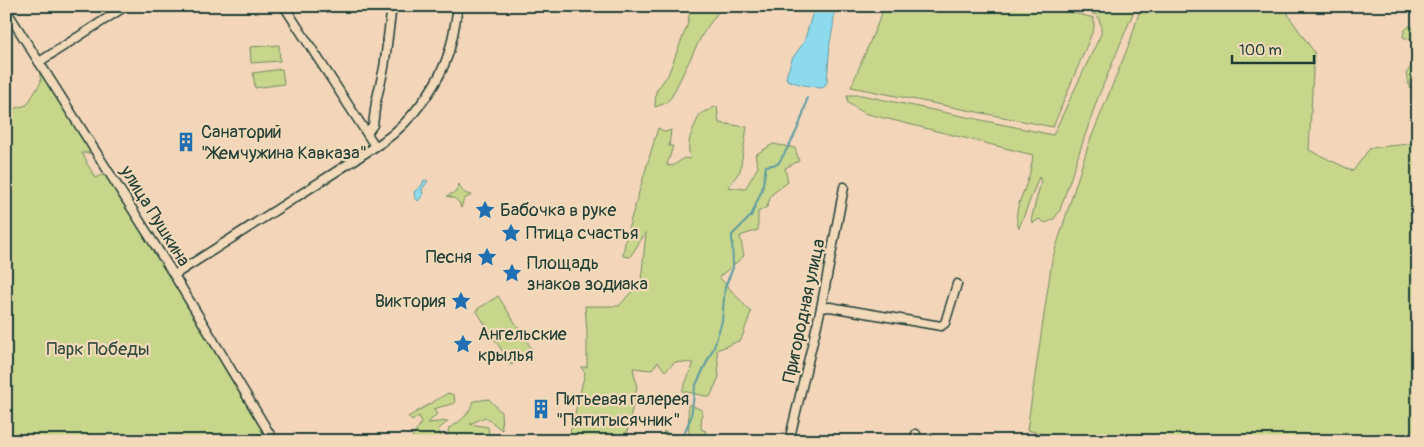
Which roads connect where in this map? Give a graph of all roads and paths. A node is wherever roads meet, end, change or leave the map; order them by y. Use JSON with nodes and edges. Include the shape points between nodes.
{"nodes":[{"id":1,"x":126,"y":6,"type":"edge"},
{"id":2,"x":284,"y":6,"type":"edge"},
{"id":3,"x":384,"y":6,"type":"edge"},
{"id":4,"x":458,"y":6,"type":"edge"},
{"id":5,"x":391,"y":9,"type":"edge"},
{"id":6,"x":6,"y":10,"type":"edge"},
{"id":7,"x":39,"y":62,"type":"junction"},
{"id":8,"x":367,"y":133,"type":"junction"},
{"id":9,"x":375,"y":146,"type":"junction"},
{"id":10,"x":844,"y":187,"type":"dead end"},
{"id":11,"x":174,"y":275,"type":"junction"},
{"id":12,"x":957,"y":284,"type":"dead end"},
{"id":13,"x":821,"y":308,"type":"junction"},
{"id":14,"x":274,"y":441,"type":"edge"},
{"id":15,"x":789,"y":441,"type":"edge"}],
"edges":[{"from":1,"to":7,"type":"street"},
{"from":2,"to":8,"type":"street"},
{"from":3,"to":5,"type":"street"},
{"from":4,"to":9,"type":"street","via":[[451,45],[431,90],[402,126]]},
{"from":5,"to":8,"type":"street","via":[[373,125]]},
{"from":6,"to":7,"type":"street","name":"улица Пушкина"},
{"from":7,"to":11,"type":"street","name":"улица Пушкина"},
{"from":8,"to":9,"type":"street"},
{"from":9,"to":11,"type":"street"},
{"from":10,"to":13,"type":"street","name":"Пригородная улица"},
{"from":11,"to":14,"type":"street","name":"улица Пушкина"},
{"from":12,"to":13,"type":"street","via":[[946,323],[941,326]]},
{"from":13,"to":15,"type":"street","name":"Пригородная улица"}]}
